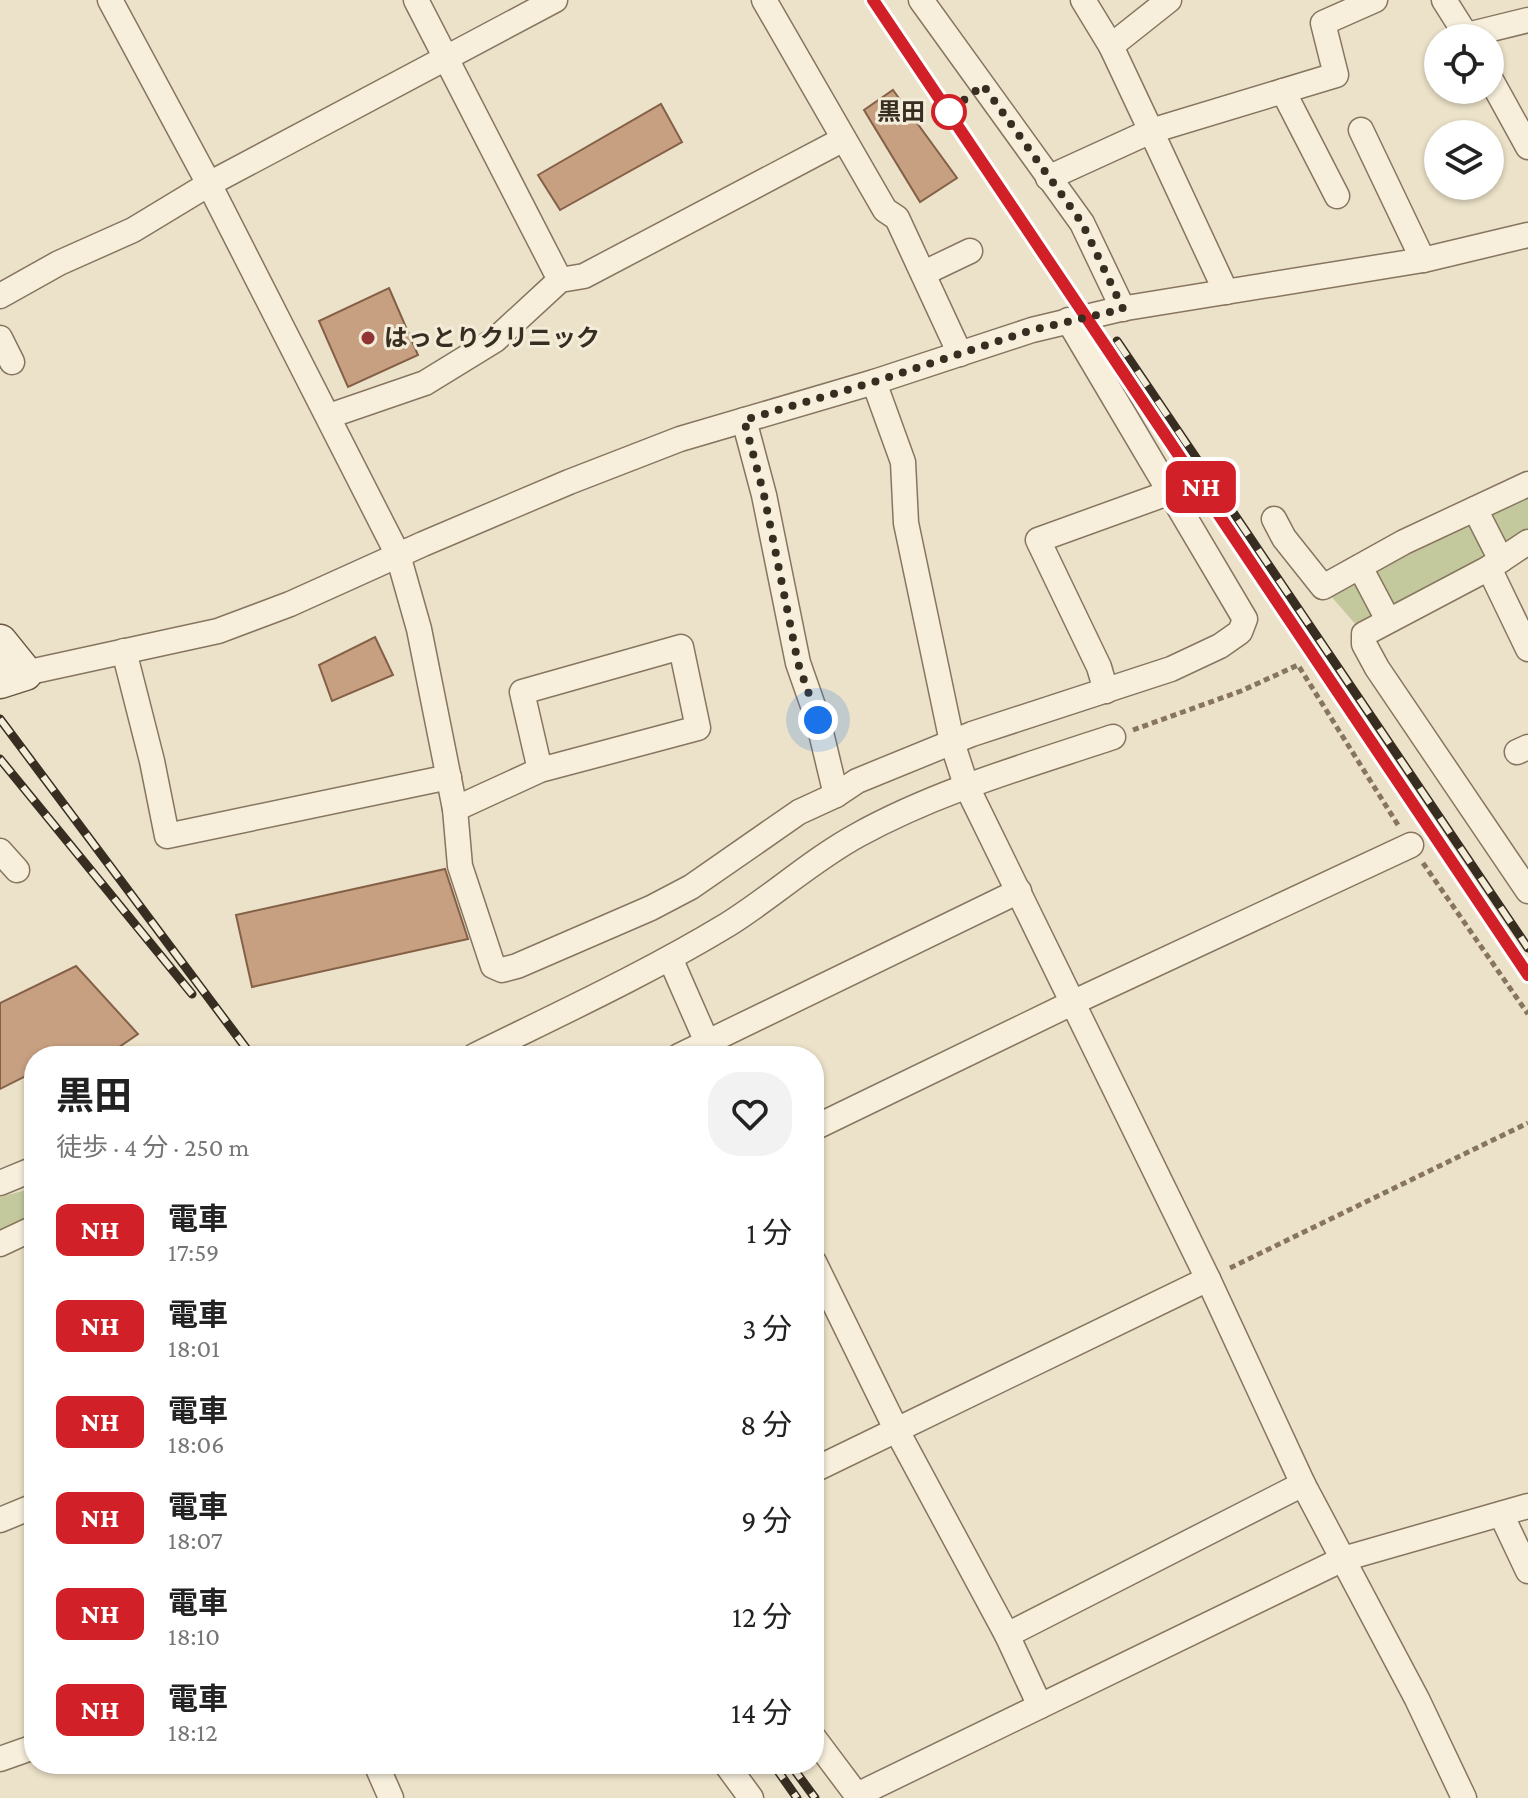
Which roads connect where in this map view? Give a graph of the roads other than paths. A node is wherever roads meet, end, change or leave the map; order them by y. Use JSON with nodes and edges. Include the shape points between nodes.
{"nodes":[{"id":1,"x":110,"y":0,"type":"edge"},
{"id":2,"x":416,"y":0,"type":"edge"},
{"id":3,"x":555,"y":0,"type":"edge"},
{"id":4,"x":764,"y":0,"type":"edge"},
{"id":5,"x":921,"y":0,"type":"edge"},
{"id":6,"x":1083,"y":0,"type":"edge"},
{"id":7,"x":1169,"y":0,"type":"edge"},
{"id":8,"x":1375,"y":0,"type":"edge"},
{"id":9,"x":1444,"y":0,"type":"edge"},
{"id":10,"x":1528,"y":20,"type":"edge"},
{"id":11,"x":1460,"y":24,"type":"edge"},
{"id":12,"x":1504,"y":26,"type":"edge"},
{"id":13,"x":1111,"y":46,"type":"junction"},
{"id":14,"x":445,"y":56,"type":"junction"},
{"id":15,"x":1283,"y":91,"type":"junction"},
{"id":16,"x":1504,"y":103,"type":"edge"},
{"id":17,"x":1361,"y":130,"type":"dead end"},
{"id":18,"x":1151,"y":131,"type":"junction"},
{"id":19,"x":842,"y":140,"type":"junction"},
{"id":20,"x":1528,"y":147,"type":"edge"},
{"id":21,"x":1048,"y":178,"type":"junction"},
{"id":22,"x":209,"y":184,"type":"junction"},
{"id":23,"x":1337,"y":196,"type":"dead end"},
{"id":24,"x":1528,"y":235,"type":"edge"},
{"id":25,"x":970,"y":251,"type":"dead end"},
{"id":26,"x":1423,"y":260,"type":"junction"},
{"id":27,"x":924,"y":273,"type":"junction"},
{"id":28,"x":560,"y":280,"type":"junction"},
{"id":29,"x":1226,"y":292,"type":"junction"},
{"id":30,"x":0,"y":296,"type":"edge"},
{"id":31,"x":1123,"y":309,"type":"junction"},
{"id":32,"x":1068,"y":320,"type":"junction"},
{"id":33,"x":0,"y":338,"type":"edge"},
{"id":34,"x":960,"y":354,"type":"junction"},
{"id":35,"x":12,"y":362,"type":"dead end"},
{"id":36,"x":874,"y":382,"type":"junction"},
{"id":37,"x":329,"y":416,"type":"junction"},
{"id":38,"x":744,"y":420,"type":"junction"},
{"id":39,"x":1528,"y":484,"type":"edge"},
{"id":40,"x":1168,"y":493,"type":"junction"},
{"id":41,"x":1475,"y":509,"type":"junction"},
{"id":42,"x":1274,"y":519,"type":"dead end"},
{"id":43,"x":1528,"y":542,"type":"edge"},
{"id":44,"x":398,"y":555,"type":"junction"},
{"id":45,"x":1495,"y":564,"type":"junction"},
{"id":46,"x":1360,"y":567,"type":"junction"},
{"id":47,"x":1388,"y":620,"type":"junction"},
{"id":48,"x":0,"y":642,"type":"edge"},
{"id":49,"x":1528,"y":649,"type":"edge"},
{"id":50,"x":124,"y":651,"type":"junction"},
{"id":51,"x":13,"y":677,"type":"edge"},
{"id":52,"x":1106,"y":691,"type":"junction"},
{"id":53,"x":1113,"y":737,"type":"road end"},
{"id":54,"x":952,"y":742,"type":"junction"},
{"id":55,"x":540,"y":770,"type":"junction"},
{"id":56,"x":449,"y":777,"type":"junction"},
{"id":57,"x":966,"y":785,"type":"junction"},
{"id":58,"x":836,"y":795,"type":"junction"},
{"id":59,"x":455,"y":809,"type":"junction"},
{"id":60,"x":1411,"y":845,"type":"road end"},
{"id":61,"x":0,"y":851,"type":"edge"},
{"id":62,"x":17,"y":870,"type":"dead end"},
{"id":63,"x":1019,"y":891,"type":"junction"},
{"id":64,"x":1528,"y":891,"type":"edge"},
{"id":65,"x":670,"y":958,"type":"junction"},
{"id":66,"x":1072,"y":1003,"type":"junction"},
{"id":67,"x":494,"y":1046,"type":"edge"},
{"id":68,"x":709,"y":1046,"type":"edge"},
{"id":69,"x":716,"y":1046,"type":"edge"},
{"id":70,"x":824,"y":1123,"type":"edge"},
{"id":71,"x":24,"y":1173,"type":"edge"},
{"id":72,"x":0,"y":1183,"type":"edge"},
{"id":73,"x":24,"y":1233,"type":"edge"},
{"id":74,"x":0,"y":1244,"type":"edge"},
{"id":75,"x":1208,"y":1279,"type":"junction"},
{"id":76,"x":824,"y":1282,"type":"edge"},
{"id":77,"x":896,"y":1429,"type":"junction"},
{"id":78,"x":824,"y":1465,"type":"edge"},
{"id":79,"x":1303,"y":1484,"type":"junction"},
{"id":80,"x":1528,"y":1506,"type":"edge"},
{"id":81,"x":24,"y":1510,"type":"edge"},
{"id":82,"x":1501,"y":1514,"type":"junction"},
{"id":83,"x":0,"y":1520,"type":"edge"},
{"id":84,"x":1343,"y":1559,"type":"junction"},
{"id":85,"x":1528,"y":1571,"type":"edge"},
{"id":86,"x":1007,"y":1635,"type":"junction"},
{"id":87,"x":1040,"y":1706,"type":"junction"},
{"id":88,"x":24,"y":1751,"type":"edge"},
{"id":89,"x":824,"y":1751,"type":"edge"},
{"id":90,"x":0,"y":1759,"type":"edge"},
{"id":91,"x":380,"y":1774,"type":"edge"},
{"id":92,"x":733,"y":1774,"type":"edge"},
{"id":93,"x":858,"y":1797,"type":"edge"},
{"id":94,"x":391,"y":1798,"type":"edge"},
{"id":95,"x":751,"y":1798,"type":"edge"},
{"id":96,"x":1464,"y":1798,"type":"edge"}],
"edges":[{"from":1,"to":22,"type":"street"},
{"from":2,"to":14,"type":"street"},
{"from":3,"to":14,"type":"street"},
{"from":4,"to":19,"type":"street"},
{"from":5,"to":21,"type":"street"},
{"from":6,"to":13,"type":"street"},
{"from":7,"to":13,"type":"street"},
{"from":8,"to":15,"type":"street","via":[[1323,23],[1336,75]]},
{"from":9,"to":11,"type":"street"},
{"from":10,"to":12,"type":"street"},
{"from":13,"to":18,"type":"street"},
{"from":14,"to":22,"type":"street"},
{"from":14,"to":28,"type":"street"},
{"from":15,"to":18,"type":"street"},
{"from":15,"to":23,"type":"street"},
{"from":16,"to":20,"type":"street"},
{"from":17,"to":26,"type":"street"},
{"from":18,"to":21,"type":"street"},
{"from":18,"to":29,"type":"street"},
{"from":19,"to":27,"type":"street","via":[[885,210],[897,218]]},
{"from":19,"to":28,"type":"street","via":[[584,276]]},
{"from":21,"to":31,"type":"street","via":[[1082,223]]},
{"from":22,"to":30,"type":"street","via":[[133,230]]},
{"from":22,"to":37,"type":"street"},
{"from":24,"to":26,"type":"street"},
{"from":25,"to":27,"type":"street"},
{"from":26,"to":29,"type":"street"},
{"from":27,"to":34,"type":"street"},
{"from":28,"to":37,"type":"street","via":[[495,340],[425,383]]},
{"from":29,"to":31,"type":"street"},
{"from":31,"to":32,"type":"street"},
{"from":32,"to":34,"type":"street"},
{"from":32,"to":40,"type":"street"},
{"from":33,"to":35,"type":"street"},
{"from":34,"to":36,"type":"street"},
{"from":36,"to":38,"type":"street"},
{"from":36,"to":54,"type":"street","via":[[903,462],[906,523]]},
{"from":37,"to":44,"type":"street"},
{"from":38,"to":44,"type":"street","via":[[569,482]]},
{"from":38,"to":58,"type":"street","via":[[798,663]]},
{"from":39,"to":41,"type":"street"},
{"from":40,"to":52,"type":"street","via":[[1038,540]]},
{"from":40,"to":52,"type":"street","via":[[1246,619],[1240,632],[1220,646]]},
{"from":41,"to":45,"type":"street"},
{"from":41,"to":46,"type":"street"},
{"from":42,"to":46,"type":"street","via":[[1323,587]]},
{"from":43,"to":45,"type":"street"},
{"from":44,"to":50,"type":"street","via":[[218,631]]},
{"from":44,"to":56,"type":"street"},
{"from":45,"to":47,"type":"street"},
{"from":45,"to":49,"type":"street"},
{"from":46,"to":47,"type":"street"},
{"from":47,"to":64,"type":"street","via":[[1364,634],[1364,644]]},
{"from":48,"to":51,"type":"main road"},
{"from":50,"to":51,"type":"street"},
{"from":50,"to":56,"type":"street","via":[[167,836]]},
{"from":52,"to":54,"type":"street"},
{"from":53,"to":57,"type":"street"},
{"from":54,"to":57,"type":"street"},
{"from":54,"to":58,"type":"street","via":[[857,781]]},
{"from":55,"to":55,"type":"street","via":[[698,728],[681,647],[522,692]]},
{"from":55,"to":59,"type":"street"},
{"from":56,"to":59,"type":"street"},
{"from":57,"to":63,"type":"street"},
{"from":57,"to":65,"type":"street","via":[[856,836],[731,923]]},
{"from":58,"to":59,"type":"street","via":[[799,812],[665,901],[502,970],[493,966],[460,866]]},
{"from":60,"to":66,"type":"street"},
{"from":61,"to":62,"type":"street"},
{"from":63,"to":66,"type":"street"},
{"from":63,"to":69,"type":"street"},
{"from":65,"to":67,"type":"street"},
{"from":65,"to":68,"type":"street"},
{"from":66,"to":70,"type":"street"},
{"from":66,"to":75,"type":"street"},
{"from":71,"to":72,"type":"street"},
{"from":73,"to":74,"type":"street"},
{"from":75,"to":77,"type":"street"},
{"from":75,"to":79,"type":"street"},
{"from":76,"to":77,"type":"street"},
{"from":77,"to":78,"type":"street"},
{"from":77,"to":86,"type":"street"},
{"from":79,"to":84,"type":"street"},
{"from":79,"to":86,"type":"street"},
{"from":80,"to":82,"type":"street"},
{"from":81,"to":83,"type":"street"},
{"from":82,"to":84,"type":"street"},
{"from":82,"to":85,"type":"street"},
{"from":84,"to":87,"type":"street"},
{"from":84,"to":96,"type":"street"},
{"from":86,"to":87,"type":"street"},
{"from":87,"to":93,"type":"street"},
{"from":88,"to":90,"type":"street"},
{"from":89,"to":93,"type":"street"},
{"from":91,"to":94,"type":"street"},
{"from":92,"to":95,"type":"street"}]}
